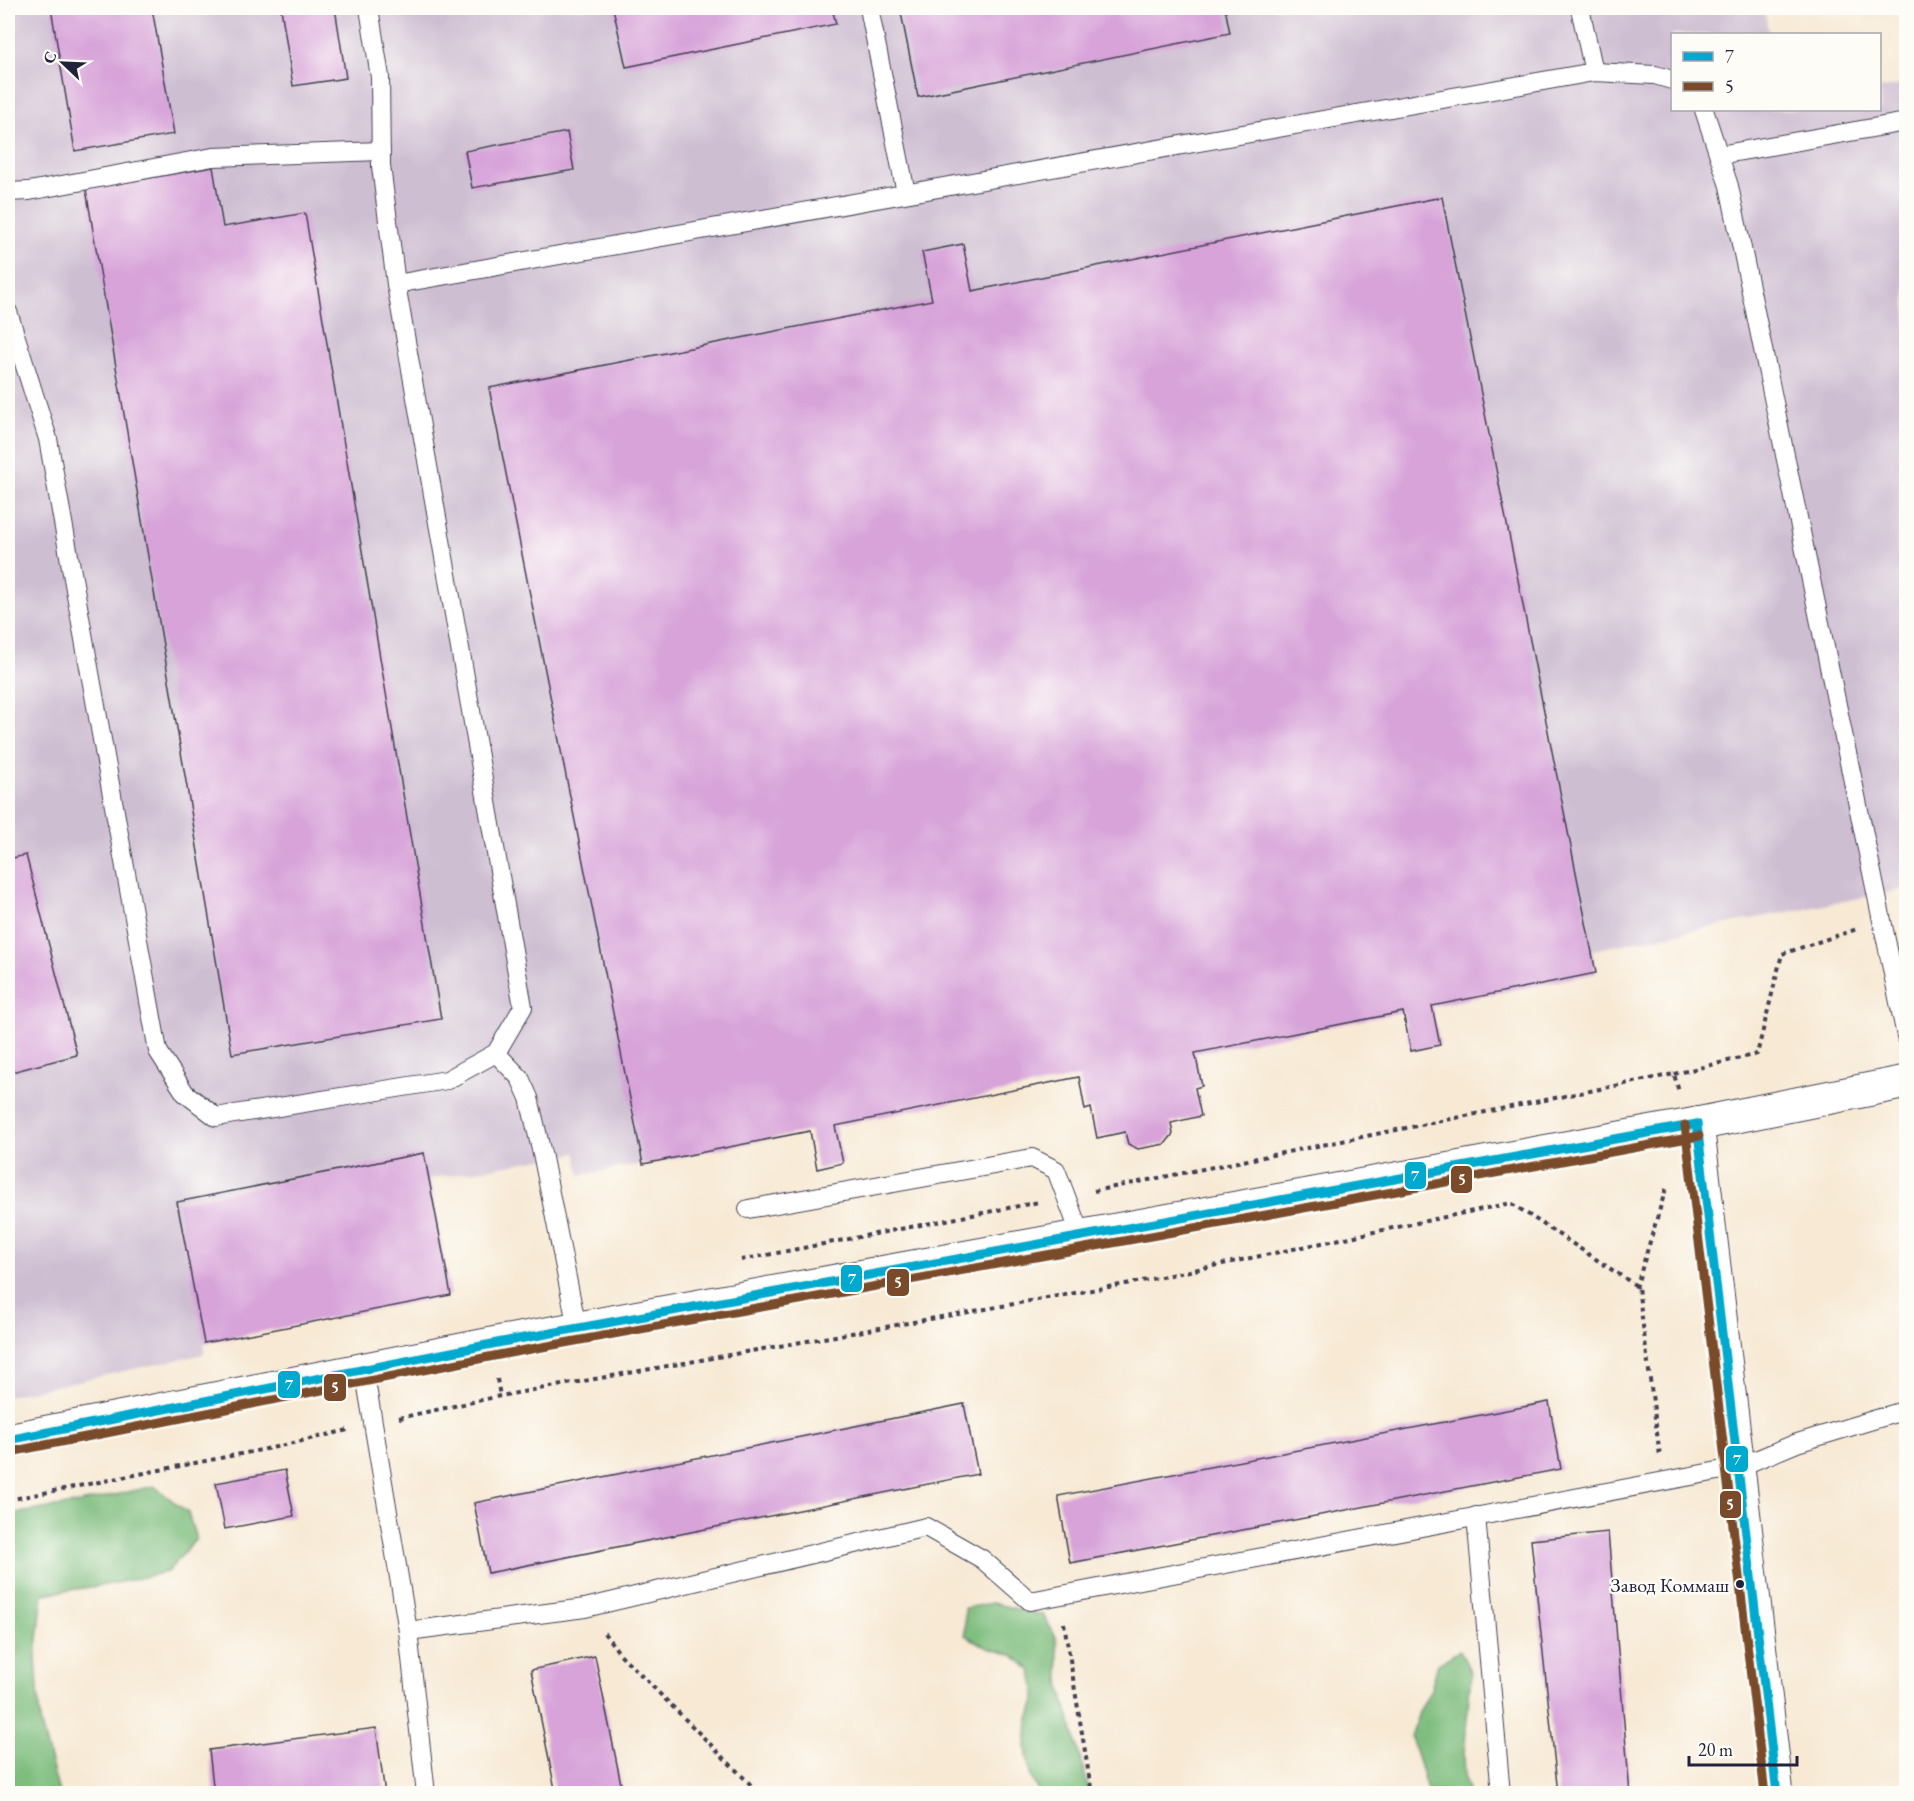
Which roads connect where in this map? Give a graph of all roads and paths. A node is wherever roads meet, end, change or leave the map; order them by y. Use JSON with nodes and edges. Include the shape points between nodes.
{"nodes":[{"id":1,"x":369,"y":8,"type":"edge"},
{"id":2,"x":869,"y":8,"type":"edge"},
{"id":3,"x":1580,"y":8,"type":"edge"},
{"id":4,"x":1594,"y":72,"type":"junction"},
{"id":5,"x":1671,"y":80,"type":"edge"},
{"id":6,"x":1704,"y":111,"type":"edge"},
{"id":7,"x":1906,"y":122,"type":"edge"},
{"id":8,"x":381,"y":151,"type":"junction"},
{"id":9,"x":1719,"y":155,"type":"junction"},
{"id":10,"x":8,"y":192,"type":"edge"},
{"id":11,"x":906,"y":193,"type":"junction"},
{"id":12,"x":396,"y":284,"type":"junction"},
{"id":13,"x":8,"y":312,"type":"edge"},
{"id":14,"x":1883,"y":920,"type":"junction"},
{"id":15,"x":1906,"y":1036,"type":"edge"},
{"id":16,"x":496,"y":1053,"type":"junction"},
{"id":17,"x":1674,"y":1074,"type":"dead end"},
{"id":18,"x":1906,"y":1082,"type":"edge"},
{"id":19,"x":1697,"y":1124,"type":"junction"},
{"id":20,"x":748,"y":1209,"type":"dead end"},
{"id":21,"x":1081,"y":1236,"type":"junction"},
{"id":22,"x":577,"y":1328,"type":"junction"},
{"id":23,"x":364,"y":1369,"type":"junction"},
{"id":24,"x":1906,"y":1410,"type":"edge"},
{"id":25,"x":373,"y":1423,"type":"junction"},
{"id":26,"x":8,"y":1440,"type":"edge"},
{"id":27,"x":1738,"y":1467,"type":"junction"},
{"id":28,"x":1664,"y":1480,"type":"junction"},
{"id":29,"x":8,"y":1500,"type":"edge"},
{"id":30,"x":1476,"y":1516,"type":"junction"},
{"id":31,"x":1060,"y":1594,"type":"junction"},
{"id":32,"x":585,"y":1608,"type":"junction"},
{"id":33,"x":408,"y":1631,"type":"junction"},
{"id":34,"x":426,"y":1794,"type":"edge"},
{"id":35,"x":760,"y":1794,"type":"edge"},
{"id":36,"x":1092,"y":1794,"type":"edge"},
{"id":37,"x":1501,"y":1794,"type":"edge"},
{"id":38,"x":1777,"y":1794,"type":"edge"}],
"edges":[{"from":1,"to":8,"type":"lane","via":[[380,77]]},
{"from":2,"to":11,"type":"lane"},
{"from":3,"to":4,"type":"lane"},
{"from":4,"to":5,"type":"lane","via":[[1655,75]]},
{"from":4,"to":11,"type":"lane"},
{"from":6,"to":9,"type":"lane"},
{"from":7,"to":9,"type":"lane"},
{"from":8,"to":10,"type":"lane","via":[[213,157]]},
{"from":8,"to":12,"type":"lane"},
{"from":9,"to":14,"type":"lane","via":[[1729,186]]},
{"from":11,"to":12,"type":"lane"},
{"from":12,"to":16,"type":"lane","via":[[523,1007]]},
{"from":13,"to":16,"type":"lane","via":[[48,438],[158,1051],[184,1094],[216,1117],[447,1080]]},
{"from":14,"to":15,"type":"lane"},
{"from":14,"to":17,"type":"path","via":[[1782,954],[1756,1054]]},
{"from":16,"to":22,"type":"lane","via":[[520,1078],[529,1098]]},
{"from":18,"to":19,"type":"main road"},
{"from":19,"to":21,"type":"main road"},
{"from":19,"to":27,"type":"main road"},
{"from":20,"to":21,"type":"lane","via":[[1032,1158],[1056,1170]]},
{"from":21,"to":22,"type":"main road"},
{"from":22,"to":23,"type":"main road"},
{"from":23,"to":25,"type":"lane"},
{"from":23,"to":26,"type":"main road"},
{"from":24,"to":27,"type":"lane","via":[[1797,1443]]},
{"from":25,"to":28,"type":"path","via":[[500,1396],[1142,1281],[1511,1203],[1638,1287]]},
{"from":25,"to":29,"type":"path","via":[[276,1447]]},
{"from":25,"to":33,"type":"lane"},
{"from":27,"to":28,"type":"lane"},
{"from":27,"to":38,"type":"main road"},
{"from":28,"to":30,"type":"lane"},
{"from":30,"to":31,"type":"lane"},
{"from":30,"to":37,"type":"lane"},
{"from":31,"to":32,"type":"lane","via":[[1029,1601],[982,1559],[926,1527]]},
{"from":31,"to":36,"type":"path"},
{"from":32,"to":33,"type":"lane"},
{"from":32,"to":35,"type":"path","via":[[620,1654]]},
{"from":33,"to":34,"type":"lane"}]}
